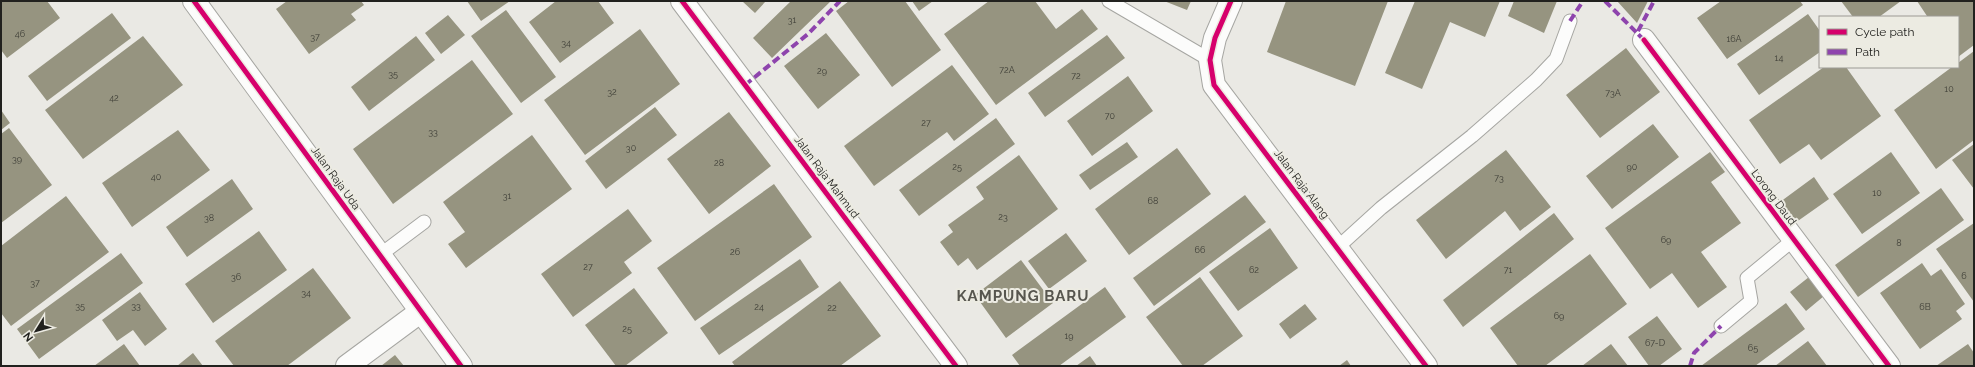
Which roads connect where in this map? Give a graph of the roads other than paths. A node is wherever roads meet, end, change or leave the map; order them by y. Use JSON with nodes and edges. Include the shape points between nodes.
{"nodes":[{"id":1,"x":194,"y":1,"type":"edge"},
{"id":2,"x":682,"y":1,"type":"edge"},
{"id":3,"x":1110,"y":1,"type":"edge"},
{"id":4,"x":1231,"y":1,"type":"edge"},
{"id":5,"x":1570,"y":21,"type":"dead end"},
{"id":6,"x":1644,"y":40,"type":"dead end"},
{"id":7,"x":1210,"y":60,"type":"junction"},
{"id":8,"x":424,"y":222,"type":"dead end"},
{"id":9,"x":1793,"y":240,"type":"junction"},
{"id":10,"x":1337,"y":248,"type":"junction"},
{"id":11,"x":380,"y":255,"type":"junction"},
{"id":12,"x":420,"y":312,"type":"junction"},
{"id":13,"x":1721,"y":326,"type":"dead end"},
{"id":14,"x":347,"y":366,"type":"edge"},
{"id":15,"x":461,"y":366,"type":"edge"},
{"id":16,"x":956,"y":366,"type":"edge"},
{"id":17,"x":1426,"y":366,"type":"edge"},
{"id":18,"x":1888,"y":366,"type":"edge"}],
"edges":[{"from":1,"to":11,"type":"street","name":"Jalan Raja Uda"},
{"from":2,"to":16,"type":"street","name":"Jalan Raja Mahmud"},
{"from":3,"to":7,"type":"lane"},
{"from":4,"to":7,"type":"street","name":"Jalan Raja Alang","via":[[1215,38]]},
{"from":5,"to":10,"type":"lane","via":[[1556,59],[1536,80],[1484,126],[1381,208]]},
{"from":6,"to":9,"type":"street","name":"Lorong Daud"},
{"from":7,"to":10,"type":"street","name":"Jalan Raja Alang","via":[[1214,85]]},
{"from":8,"to":11,"type":"lane"},
{"from":9,"to":13,"type":"lane","via":[[1747,278],[1751,302]]},
{"from":9,"to":18,"type":"street","name":"Lorong Daud"},
{"from":10,"to":17,"type":"street","name":"Jalan Raja Alang"},
{"from":11,"to":12,"type":"street","name":"Jalan Raja Uda"},
{"from":12,"to":14,"type":"street"},
{"from":12,"to":15,"type":"street","name":"Jalan Raja Uda"}]}
